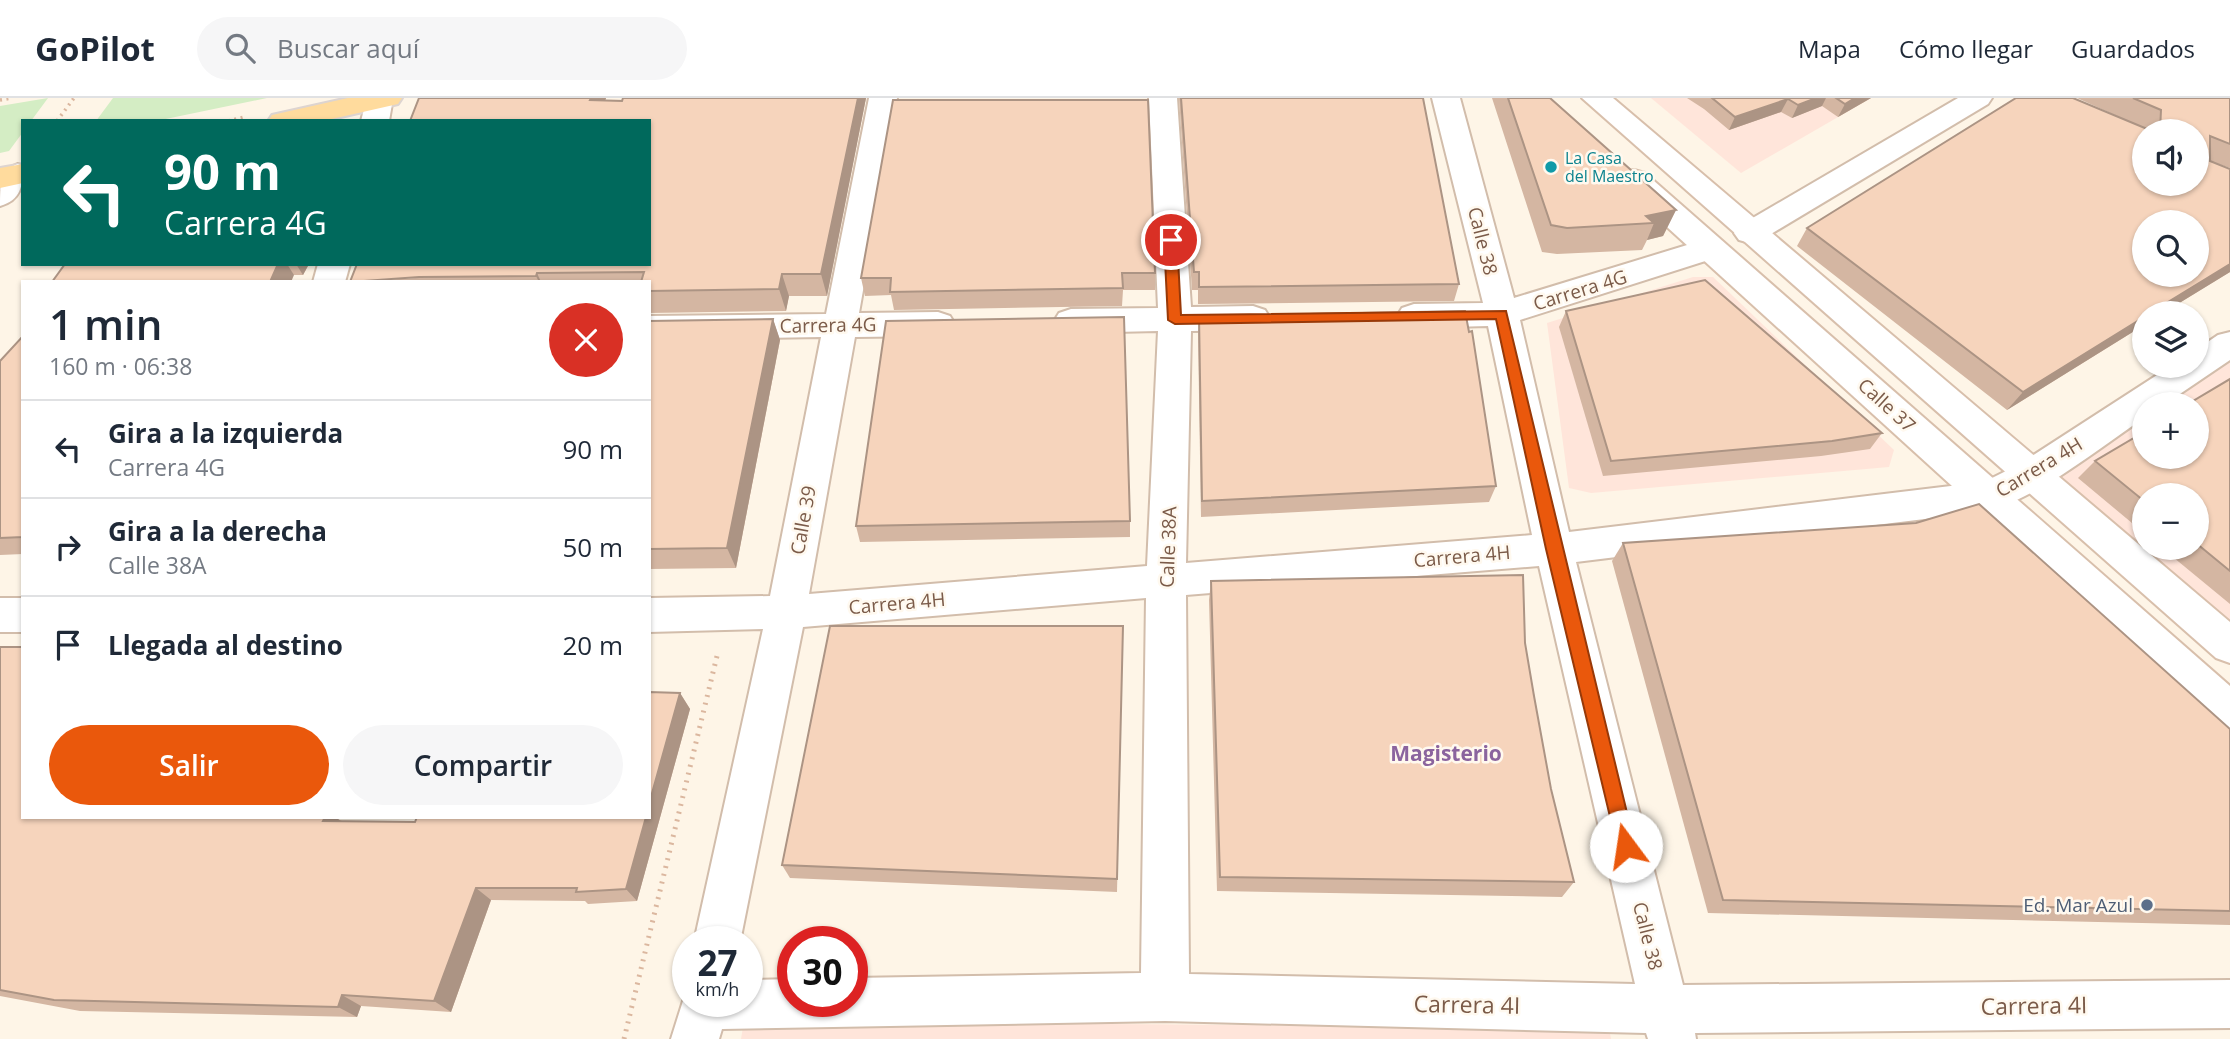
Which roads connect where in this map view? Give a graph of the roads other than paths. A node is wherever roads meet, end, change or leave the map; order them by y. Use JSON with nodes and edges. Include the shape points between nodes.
{"nodes":[{"id":1,"x":1446,"y":98,"type":"edge"},
{"id":2,"x":1596,"y":98,"type":"edge"},
{"id":3,"x":1978,"y":98,"type":"edge"},
{"id":4,"x":891,"y":103,"type":"edge"},
{"id":5,"x":1155,"y":103,"type":"edge"},
{"id":6,"x":381,"y":106,"type":"edge"},
{"id":7,"x":295,"y":119,"type":"edge"},
{"id":8,"x":1613,"y":160,"type":"edge"},
{"id":9,"x":1750,"y":233,"type":"junction"},
{"id":10,"x":1710,"y":249,"type":"junction"},
{"id":11,"x":1502,"y":314,"type":"junction"},
{"id":12,"x":1379,"y":316,"type":"edge"},
{"id":13,"x":1284,"y":318,"type":"edge"},
{"id":14,"x":1175,"y":320,"type":"junction"},
{"id":15,"x":1040,"y":322,"type":"edge"},
{"id":16,"x":973,"y":323,"type":"edge"},
{"id":17,"x":838,"y":325,"type":"junction"},
{"id":18,"x":651,"y":328,"type":"edge"},
{"id":19,"x":2230,"y":344,"type":"edge"},
{"id":20,"x":2031,"y":475,"type":"junction"},
{"id":21,"x":1990,"y":496,"type":"junction"},
{"id":22,"x":1554,"y":549,"type":"junction"},
{"id":23,"x":1166,"y":581,"type":"junction"},
{"id":24,"x":786,"y":612,"type":"junction"},
{"id":25,"x":0,"y":615,"type":"edge"},
{"id":26,"x":21,"y":615,"type":"edge"},
{"id":27,"x":651,"y":615,"type":"edge"},
{"id":28,"x":2230,"y":646,"type":"edge"},
{"id":29,"x":2230,"y":712,"type":"edge"},
{"id":30,"x":720,"y":926,"type":"edge"},
{"id":31,"x":1165,"y":997,"type":"junction"},
{"id":32,"x":2230,"y":1004,"type":"edge"},
{"id":33,"x":763,"y":1013,"type":"edge"},
{"id":34,"x":1669,"y":1024,"type":"edge"}],
"edges":[{"from":1,"to":11,"type":"street","name":"Calle 38"},
{"from":2,"to":9,"type":"street","name":"Calle 37"},
{"from":3,"to":9,"type":"street"},
{"from":4,"to":17,"type":"street","name":"Calle 39"},
{"from":5,"to":14,"type":"street","name":"Calle 38A"},
{"from":6,"to":7,"type":"main road"},
{"from":8,"to":10,"type":"street","name":"Calle 37"},
{"from":9,"to":20,"type":"street","name":"Calle 37"},
{"from":10,"to":11,"type":"street","name":"Carrera 4G"},
{"from":10,"to":21,"type":"street","name":"Calle 37"},
{"from":11,"to":12,"type":"street","name":"Carrera 4G"},
{"from":11,"to":22,"type":"street","name":"Calle 38"},
{"from":13,"to":14,"type":"street"},
{"from":14,"to":15,"type":"street"},
{"from":14,"to":23,"type":"street","name":"Calle 38A"},
{"from":16,"to":17,"type":"street","name":"Carrera 4G"},
{"from":17,"to":18,"type":"street","name":"Carrera 4G"},
{"from":17,"to":24,"type":"street","name":"Calle 39"},
{"from":19,"to":20,"type":"street","name":"Carrera 4H"},
{"from":20,"to":21,"type":"street","name":"Carrera 4H"},
{"from":20,"to":28,"type":"street","name":"Calle 37"},
{"from":21,"to":22,"type":"street","name":"Carrera 4H"},
{"from":21,"to":29,"type":"street","name":"Calle 37"},
{"from":22,"to":23,"type":"street","name":"Carrera 4H"},
{"from":22,"to":34,"type":"street","name":"Calle 38"},
{"from":23,"to":24,"type":"street","name":"Carrera 4H"},
{"from":23,"to":31,"type":"street","name":"Calle 38A"},
{"from":24,"to":27,"type":"street","name":"Carrera 4H"},
{"from":24,"to":30,"type":"street","name":"Calle 39"},
{"from":25,"to":26,"type":"street"},
{"from":31,"to":33,"type":"street","name":"Carrera 4I"},
{"from":31,"to":34,"type":"street","name":"Carrera 4I"},
{"from":32,"to":34,"type":"street","name":"Carrera 4I"}]}
